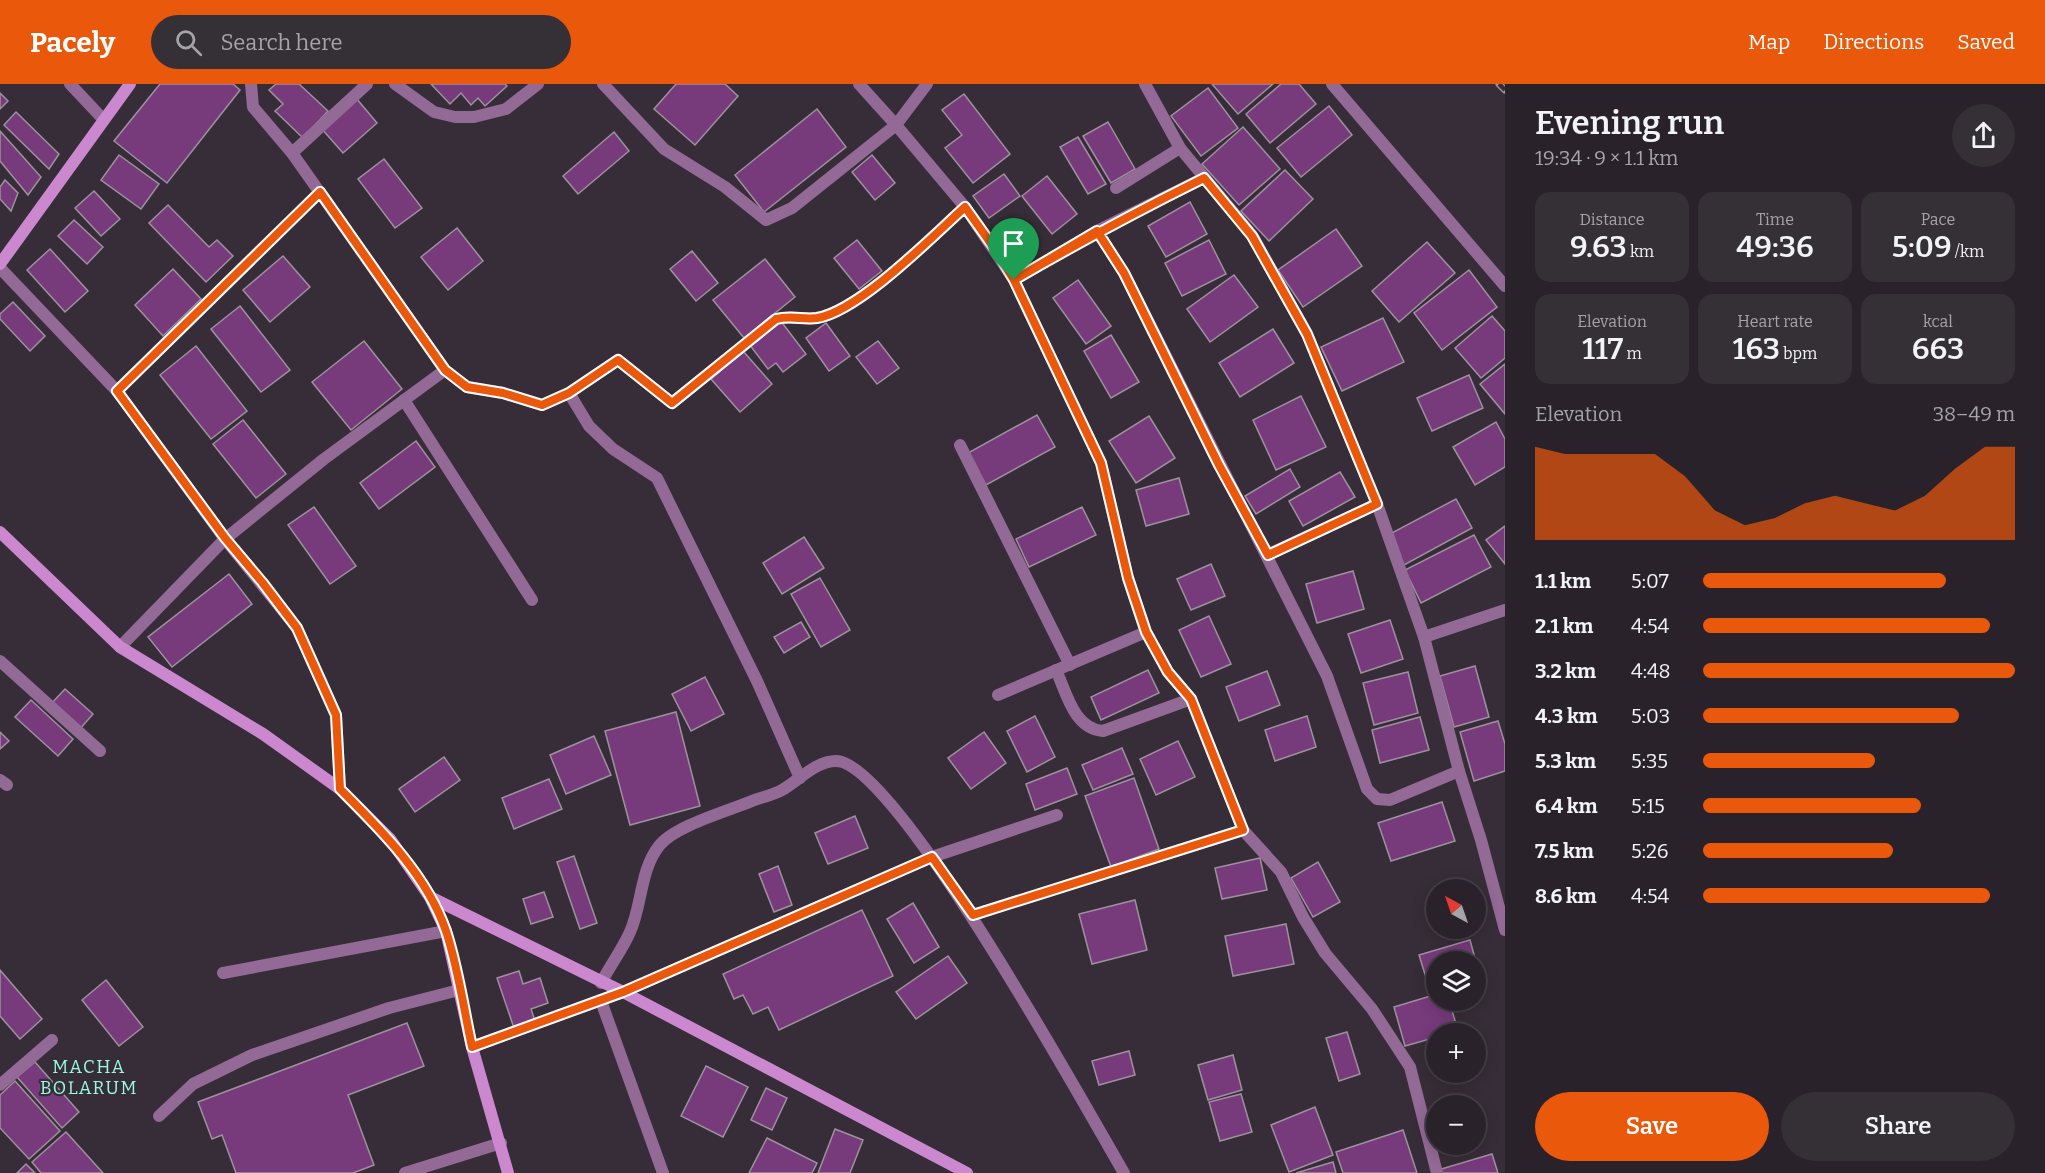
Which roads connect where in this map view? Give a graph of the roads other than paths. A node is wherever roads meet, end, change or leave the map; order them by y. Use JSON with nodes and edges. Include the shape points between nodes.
{"nodes":[{"id":1,"x":70,"y":84,"type":"edge"},
{"id":2,"x":130,"y":84,"type":"edge"},
{"id":3,"x":251,"y":84,"type":"edge"},
{"id":4,"x":367,"y":84,"type":"edge"},
{"id":5,"x":395,"y":84,"type":"edge"},
{"id":6,"x":538,"y":84,"type":"edge"},
{"id":7,"x":603,"y":84,"type":"edge"},
{"id":8,"x":859,"y":84,"type":"edge"},
{"id":9,"x":927,"y":84,"type":"edge"},
{"id":10,"x":1144,"y":84,"type":"edge"},
{"id":11,"x":1332,"y":84,"type":"edge"},
{"id":12,"x":102,"y":118,"type":"junction"},
{"id":13,"x":896,"y":125,"type":"junction"},
{"id":14,"x":1180,"y":148,"type":"junction"},
{"id":15,"x":292,"y":153,"type":"junction"},
{"id":16,"x":1204,"y":178,"type":"junction"},
{"id":17,"x":1116,"y":188,"type":"dead end"},
{"id":18,"x":320,"y":192,"type":"junction"},
{"id":19,"x":965,"y":207,"type":"junction"},
{"id":20,"x":1097,"y":231,"type":"junction"},
{"id":21,"x":0,"y":266,"type":"edge"},
{"id":22,"x":1014,"y":280,"type":"junction"},
{"id":23,"x":1505,"y":286,"type":"edge"},
{"id":24,"x":445,"y":370,"type":"junction"},
{"id":25,"x":117,"y":391,"type":"junction"},
{"id":26,"x":569,"y":393,"type":"junction"},
{"id":27,"x":404,"y":400,"type":"junction"},
{"id":28,"x":960,"y":446,"type":"dead end"},
{"id":29,"x":1377,"y":504,"type":"junction"},
{"id":30,"x":0,"y":532,"type":"edge"},
{"id":31,"x":225,"y":538,"type":"junction"},
{"id":32,"x":1268,"y":555,"type":"junction"},
{"id":33,"x":532,"y":600,"type":"dead end"},
{"id":34,"x":1505,"y":610,"type":"edge"},
{"id":35,"x":1146,"y":632,"type":"junction"},
{"id":36,"x":1424,"y":637,"type":"junction"},
{"id":37,"x":120,"y":647,"type":"junction"},
{"id":38,"x":0,"y":661,"type":"edge"},
{"id":39,"x":1070,"y":665,"type":"junction"},
{"id":40,"x":1056,"y":670,"type":"junction"},
{"id":41,"x":998,"y":695,"type":"dead end"},
{"id":42,"x":1191,"y":699,"type":"junction"},
{"id":43,"x":100,"y":751,"type":"dead end"},
{"id":44,"x":1459,"y":771,"type":"junction"},
{"id":45,"x":800,"y":778,"type":"junction"},
{"id":46,"x":340,"y":789,"type":"junction"},
{"id":47,"x":1057,"y":815,"type":"dead end"},
{"id":48,"x":1243,"y":830,"type":"junction"},
{"id":49,"x":932,"y":857,"type":"junction"},
{"id":50,"x":430,"y":897,"type":"junction"},
{"id":51,"x":973,"y":915,"type":"junction"},
{"id":52,"x":1505,"y":930,"type":"edge"},
{"id":53,"x":446,"y":931,"type":"junction"},
{"id":54,"x":223,"y":973,"type":"dead end"},
{"id":55,"x":601,"y":983,"type":"junction"},
{"id":56,"x":459,"y":990,"type":"junction"},
{"id":57,"x":623,"y":992,"type":"junction"},
{"id":58,"x":600,"y":1001,"type":"junction"},
{"id":59,"x":52,"y":1040,"type":"dead end"},
{"id":60,"x":472,"y":1047,"type":"junction"},
{"id":61,"x":0,"y":1085,"type":"edge"},
{"id":62,"x":159,"y":1116,"type":"dead end"},
{"id":63,"x":501,"y":1143,"type":"junction"},
{"id":64,"x":405,"y":1173,"type":"edge"},
{"id":65,"x":508,"y":1173,"type":"edge"},
{"id":66,"x":663,"y":1173,"type":"edge"},
{"id":67,"x":968,"y":1173,"type":"edge"},
{"id":68,"x":1124,"y":1173,"type":"edge"},
{"id":69,"x":1437,"y":1173,"type":"edge"}],
"edges":[{"from":1,"to":12,"type":"street"},
{"from":2,"to":12,"type":"street"},
{"from":3,"to":15,"type":"street","via":[[253,107]]},
{"from":4,"to":15,"type":"street"},
{"from":5,"to":6,"type":"street","via":[[434,112],[455,117],[506,109]]},
{"from":7,"to":13,"type":"street","via":[[664,148],[725,187],[766,220],[792,208]]},
{"from":8,"to":13,"type":"street"},
{"from":9,"to":13,"type":"street"},
{"from":10,"to":14,"type":"street"},
{"from":11,"to":23,"type":"street"},
{"from":12,"to":21,"type":"street"},
{"from":13,"to":19,"type":"street"},
{"from":14,"to":16,"type":"street"},
{"from":14,"to":17,"type":"street"},
{"from":15,"to":18,"type":"street"},
{"from":16,"to":20,"type":"street"},
{"from":16,"to":29,"type":"street","via":[[1252,236],[1307,334]]},
{"from":18,"to":24,"type":"street"},
{"from":18,"to":25,"type":"street"},
{"from":19,"to":22,"type":"street"},
{"from":19,"to":26,"type":"street","via":[[853,302],[817,318],[789,315],[776,319],[672,403],[618,360]]},
{"from":20,"to":22,"type":"street"},
{"from":20,"to":32,"type":"street","via":[[1124,273]]},
{"from":21,"to":25,"type":"street"},
{"from":22,"to":35,"type":"street","via":[[1101,463],[1128,578]]},
{"from":24,"to":26,"type":"street","via":[[467,387],[542,405]]},
{"from":24,"to":27,"type":"street"},
{"from":25,"to":31,"type":"street"},
{"from":26,"to":45,"type":"street","via":[[589,426],[613,449],[657,478]]},
{"from":27,"to":31,"type":"street"},
{"from":27,"to":33,"type":"street"},
{"from":28,"to":39,"type":"street"},
{"from":29,"to":32,"type":"street"},
{"from":29,"to":36,"type":"street"},
{"from":30,"to":37,"type":"street"},
{"from":31,"to":37,"type":"street"},
{"from":31,"to":46,"type":"street","via":[[297,628],[336,715]]},
{"from":32,"to":44,"type":"street","via":[[1327,676],[1367,789],[1377,799],[1390,800]]},
{"from":34,"to":36,"type":"street"},
{"from":35,"to":39,"type":"street"},
{"from":35,"to":42,"type":"street","via":[[1168,672]]},
{"from":36,"to":44,"type":"street"},
{"from":37,"to":46,"type":"street","via":[[263,734]]},
{"from":38,"to":43,"type":"street"},
{"from":39,"to":40,"type":"street"},
{"from":40,"to":41,"type":"street"},
{"from":40,"to":42,"type":"street","via":[[1081,723],[1092,730],[1103,731]]},
{"from":42,"to":48,"type":"street"},
{"from":44,"to":52,"type":"street"},
{"from":45,"to":49,"type":"street","via":[[829,762],[852,766],[880,793]]},
{"from":45,"to":55,"type":"street","via":[[780,791],[674,834],[658,846],[631,931]]},
{"from":46,"to":50,"type":"street","via":[[390,839]]},
{"from":47,"to":49,"type":"street"},
{"from":48,"to":51,"type":"street"},
{"from":48,"to":69,"type":"street","via":[[1281,872],[1325,953],[1372,1009],[1410,1067]]},
{"from":49,"to":51,"type":"street"},
{"from":49,"to":57,"type":"street"},
{"from":50,"to":53,"type":"street"},
{"from":50,"to":55,"type":"street"},
{"from":51,"to":68,"type":"street"},
{"from":53,"to":54,"type":"street"},
{"from":53,"to":56,"type":"street"},
{"from":55,"to":57,"type":"street"},
{"from":56,"to":60,"type":"street"},
{"from":56,"to":62,"type":"street","via":[[389,1008],[252,1055],[193,1084]]},
{"from":57,"to":58,"type":"street"},
{"from":57,"to":67,"type":"street"},
{"from":58,"to":60,"type":"street"},
{"from":58,"to":66,"type":"street"},
{"from":59,"to":61,"type":"street"},
{"from":60,"to":63,"type":"street"},
{"from":63,"to":64,"type":"street"},
{"from":63,"to":65,"type":"street"}]}
